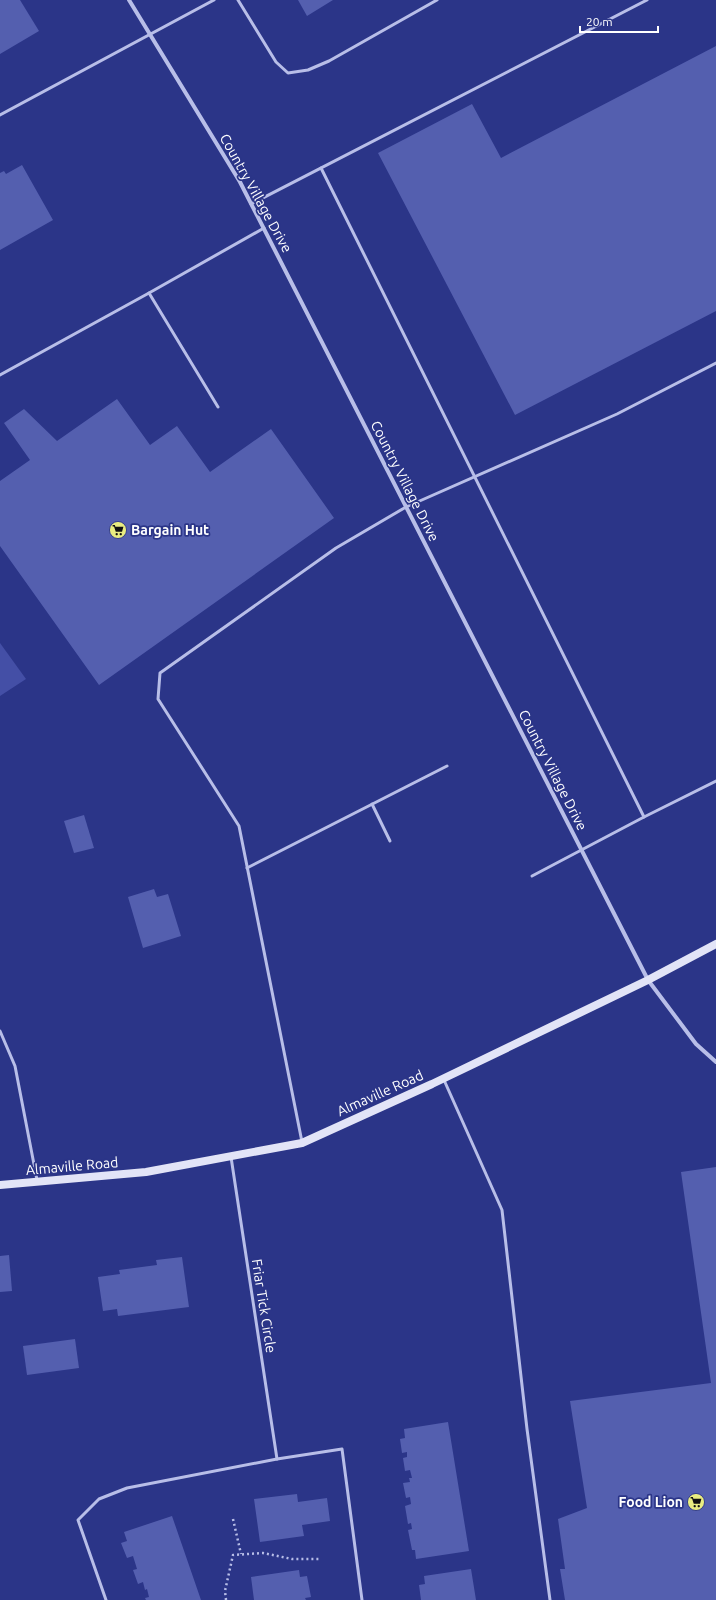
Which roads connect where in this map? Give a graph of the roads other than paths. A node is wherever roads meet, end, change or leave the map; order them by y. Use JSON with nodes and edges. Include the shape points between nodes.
{"nodes":[{"id":1,"x":129,"y":0,"type":"edge"},
{"id":2,"x":214,"y":0,"type":"edge"},
{"id":3,"x":238,"y":0,"type":"edge"},
{"id":4,"x":437,"y":0,"type":"edge"},
{"id":5,"x":647,"y":0,"type":"edge"},
{"id":6,"x":149,"y":33,"type":"junction"},
{"id":7,"x":0,"y":115,"type":"edge"},
{"id":8,"x":322,"y":168,"type":"junction"},
{"id":9,"x":251,"y":204,"type":"junction"},
{"id":10,"x":264,"y":228,"type":"junction"},
{"id":11,"x":149,"y":293,"type":"junction"},
{"id":12,"x":716,"y":362,"type":"edge"},
{"id":13,"x":0,"y":375,"type":"edge"},
{"id":14,"x":218,"y":407,"type":"dead end"},
{"id":15,"x":474,"y":477,"type":"junction"},
{"id":16,"x":406,"y":507,"type":"junction"},
{"id":17,"x":447,"y":766,"type":"dead end"},
{"id":18,"x":716,"y":781,"type":"edge"},
{"id":19,"x":372,"y":804,"type":"junction"},
{"id":20,"x":644,"y":817,"type":"junction"},
{"id":21,"x":390,"y":841,"type":"dead end"},
{"id":22,"x":582,"y":850,"type":"junction"},
{"id":23,"x":247,"y":868,"type":"junction"},
{"id":24,"x":532,"y":876,"type":"dead end"},
{"id":25,"x":716,"y":944,"type":"edge"},
{"id":26,"x":648,"y":980,"type":"junction"},
{"id":27,"x":0,"y":1031,"type":"edge"},
{"id":28,"x":716,"y":1062,"type":"edge"},
{"id":29,"x":443,"y":1079,"type":"junction"},
{"id":30,"x":302,"y":1143,"type":"junction"},
{"id":31,"x":231,"y":1156,"type":"junction"},
{"id":32,"x":37,"y":1182,"type":"junction"},
{"id":33,"x":0,"y":1185,"type":"edge"},
{"id":34,"x":277,"y":1459,"type":"junction"},
{"id":35,"x":106,"y":1600,"type":"edge"},
{"id":36,"x":362,"y":1600,"type":"edge"},
{"id":37,"x":550,"y":1600,"type":"edge"}],
"edges":[{"from":1,"to":6,"type":"street","name":"Country Village Drive"},
{"from":2,"to":6,"type":"lane"},
{"from":3,"to":4,"type":"lane","via":[[276,62],[288,72],[308,70],[329,61]]},
{"from":5,"to":8,"type":"lane"},
{"from":6,"to":7,"type":"lane"},
{"from":6,"to":9,"type":"street","name":"Country Village Drive"},
{"from":8,"to":9,"type":"lane"},
{"from":8,"to":15,"type":"lane"},
{"from":9,"to":10,"type":"street","name":"Country Village Drive"},
{"from":10,"to":11,"type":"lane"},
{"from":10,"to":16,"type":"street","name":"Country Village Drive"},
{"from":11,"to":13,"type":"lane"},
{"from":11,"to":14,"type":"lane"},
{"from":12,"to":15,"type":"lane","via":[[617,414]]},
{"from":15,"to":16,"type":"lane"},
{"from":15,"to":20,"type":"lane"},
{"from":16,"to":22,"type":"street","name":"Country Village Drive"},
{"from":16,"to":23,"type":"lane","via":[[336,548],[160,673],[158,699],[239,826]]},
{"from":17,"to":19,"type":"lane"},
{"from":18,"to":20,"type":"lane"},
{"from":19,"to":21,"type":"lane"},
{"from":19,"to":23,"type":"lane"},
{"from":20,"to":22,"type":"lane"},
{"from":22,"to":24,"type":"lane"},
{"from":22,"to":26,"type":"street","name":"Country Village Drive"},
{"from":23,"to":30,"type":"lane"},
{"from":25,"to":26,"type":"street","name":"Almaville Road"},
{"from":26,"to":28,"type":"street","via":[[696,1044]]},
{"from":26,"to":29,"type":"street","name":"Almaville Road"},
{"from":27,"to":32,"type":"lane","via":[[15,1066]]},
{"from":29,"to":30,"type":"street","name":"Almaville Road"},
{"from":29,"to":37,"type":"lane","via":[[502,1210]]},
{"from":30,"to":31,"type":"street","name":"Almaville Road"},
{"from":31,"to":32,"type":"street","name":"Almaville Road","via":[[146,1172]]},
{"from":31,"to":34,"type":"lane","name":"Friar Tick Circle"},
{"from":32,"to":33,"type":"street","name":"Almaville Road"},
{"from":34,"to":35,"type":"lane","via":[[127,1488],[99,1499],[78,1520]]},
{"from":34,"to":36,"type":"lane","via":[[342,1450]]}]}
